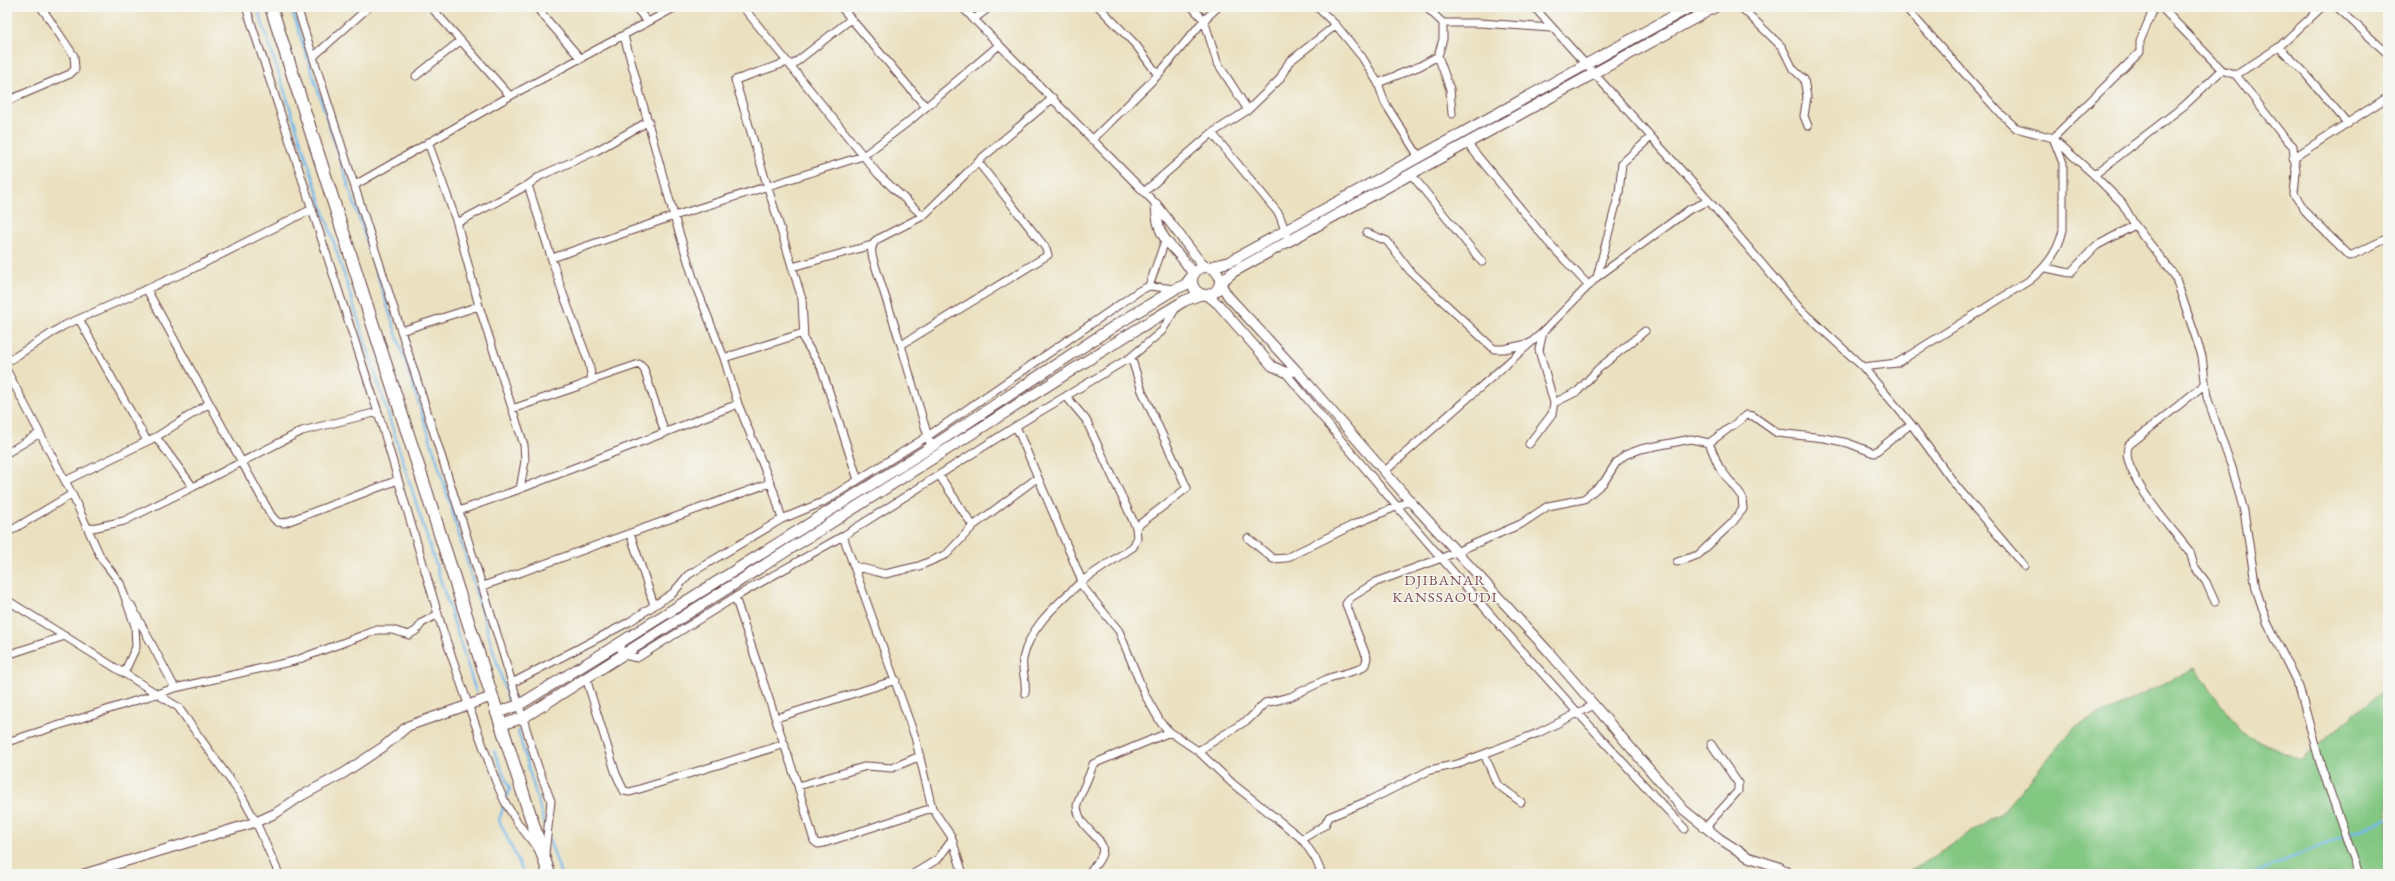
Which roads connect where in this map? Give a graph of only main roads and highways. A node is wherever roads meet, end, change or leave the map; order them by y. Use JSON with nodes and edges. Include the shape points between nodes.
{"nodes":[{"id":1,"x":270,"y":7,"type":"edge"},
{"id":2,"x":1690,"y":7,"type":"edge"},
{"id":3,"x":1715,"y":7,"type":"edge"},
{"id":4,"x":1208,"y":267,"type":"junction"},
{"id":5,"x":1193,"y":275,"type":"junction"},
{"id":6,"x":1220,"y":283,"type":"junction"},
{"id":7,"x":1204,"y":295,"type":"junction"},
{"id":8,"x":1116,"y":325,"type":"junction"},
{"id":9,"x":1126,"y":336,"type":"junction"},
{"id":10,"x":496,"y":713,"type":"junction"},
{"id":11,"x":500,"y":725,"type":"junction"},
{"id":12,"x":549,"y":874,"type":"edge"}],
"edges":[{"from":1,"to":10,"type":"highway"},
{"from":2,"to":4,"type":"main road","via":[[1229,262]]},
{"from":3,"to":6,"type":"main road","via":[[1233,272]]},
{"from":4,"to":5,"type":"main road","via":[[1198,269]]},
{"from":4,"to":6,"type":"main road","via":[[1218,273]]},
{"from":5,"to":7,"type":"main road","via":[[1194,289]]},
{"from":5,"to":8,"type":"main road","via":[[1185,285]]},
{"from":6,"to":7,"type":"main road","via":[[1215,291]]},
{"from":7,"to":9,"type":"main road","via":[[1178,305]]},
{"from":8,"to":9,"type":"main road"},
{"from":8,"to":10,"type":"main road","via":[[931,447],[618,644],[519,705]]},
{"from":9,"to":11,"type":"main road","via":[[523,718]]},
{"from":10,"to":11,"type":"highway"},
{"from":11,"to":12,"type":"highway"}]}
